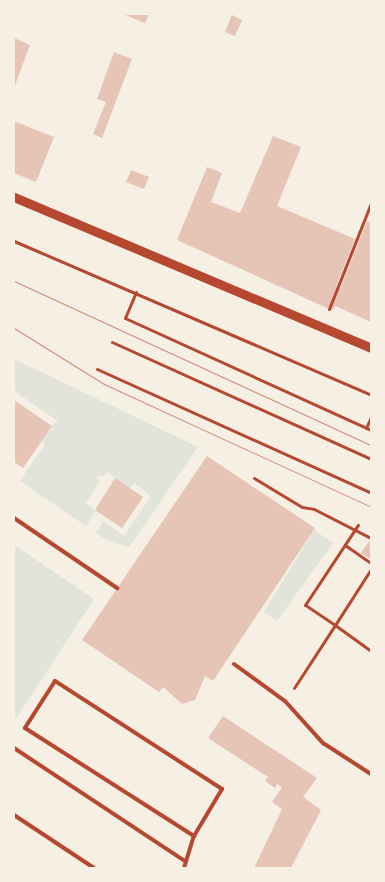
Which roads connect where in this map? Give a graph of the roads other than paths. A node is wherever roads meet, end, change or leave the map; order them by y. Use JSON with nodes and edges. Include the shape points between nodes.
{"nodes":[{"id":1,"x":14,"y":197,"type":"edge"},
{"id":2,"x":371,"y":348,"type":"edge"},
{"id":3,"x":14,"y":518,"type":"edge"},
{"id":4,"x":117,"y":588,"type":"dead end"},
{"id":5,"x":234,"y":664,"type":"dead end"},
{"id":6,"x":14,"y":748,"type":"edge"},
{"id":7,"x":371,"y":774,"type":"edge"},
{"id":8,"x":14,"y":815,"type":"edge"},
{"id":9,"x":194,"y":836,"type":"junction"},
{"id":10,"x":186,"y":862,"type":"junction"},
{"id":11,"x":94,"y":868,"type":"edge"},
{"id":12,"x":184,"y":868,"type":"edge"}],
"edges":[{"from":1,"to":2,"type":"street"},
{"from":3,"to":4,"type":"lane"},
{"from":5,"to":7,"type":"lane","via":[[285,701],[323,743]]},
{"from":6,"to":10,"type":"lane"},
{"from":8,"to":11,"type":"lane"},
{"from":9,"to":9,"type":"lane","via":[[222,789],[55,680],[25,728]]},
{"from":9,"to":10,"type":"lane"},
{"from":10,"to":12,"type":"lane"}]}
